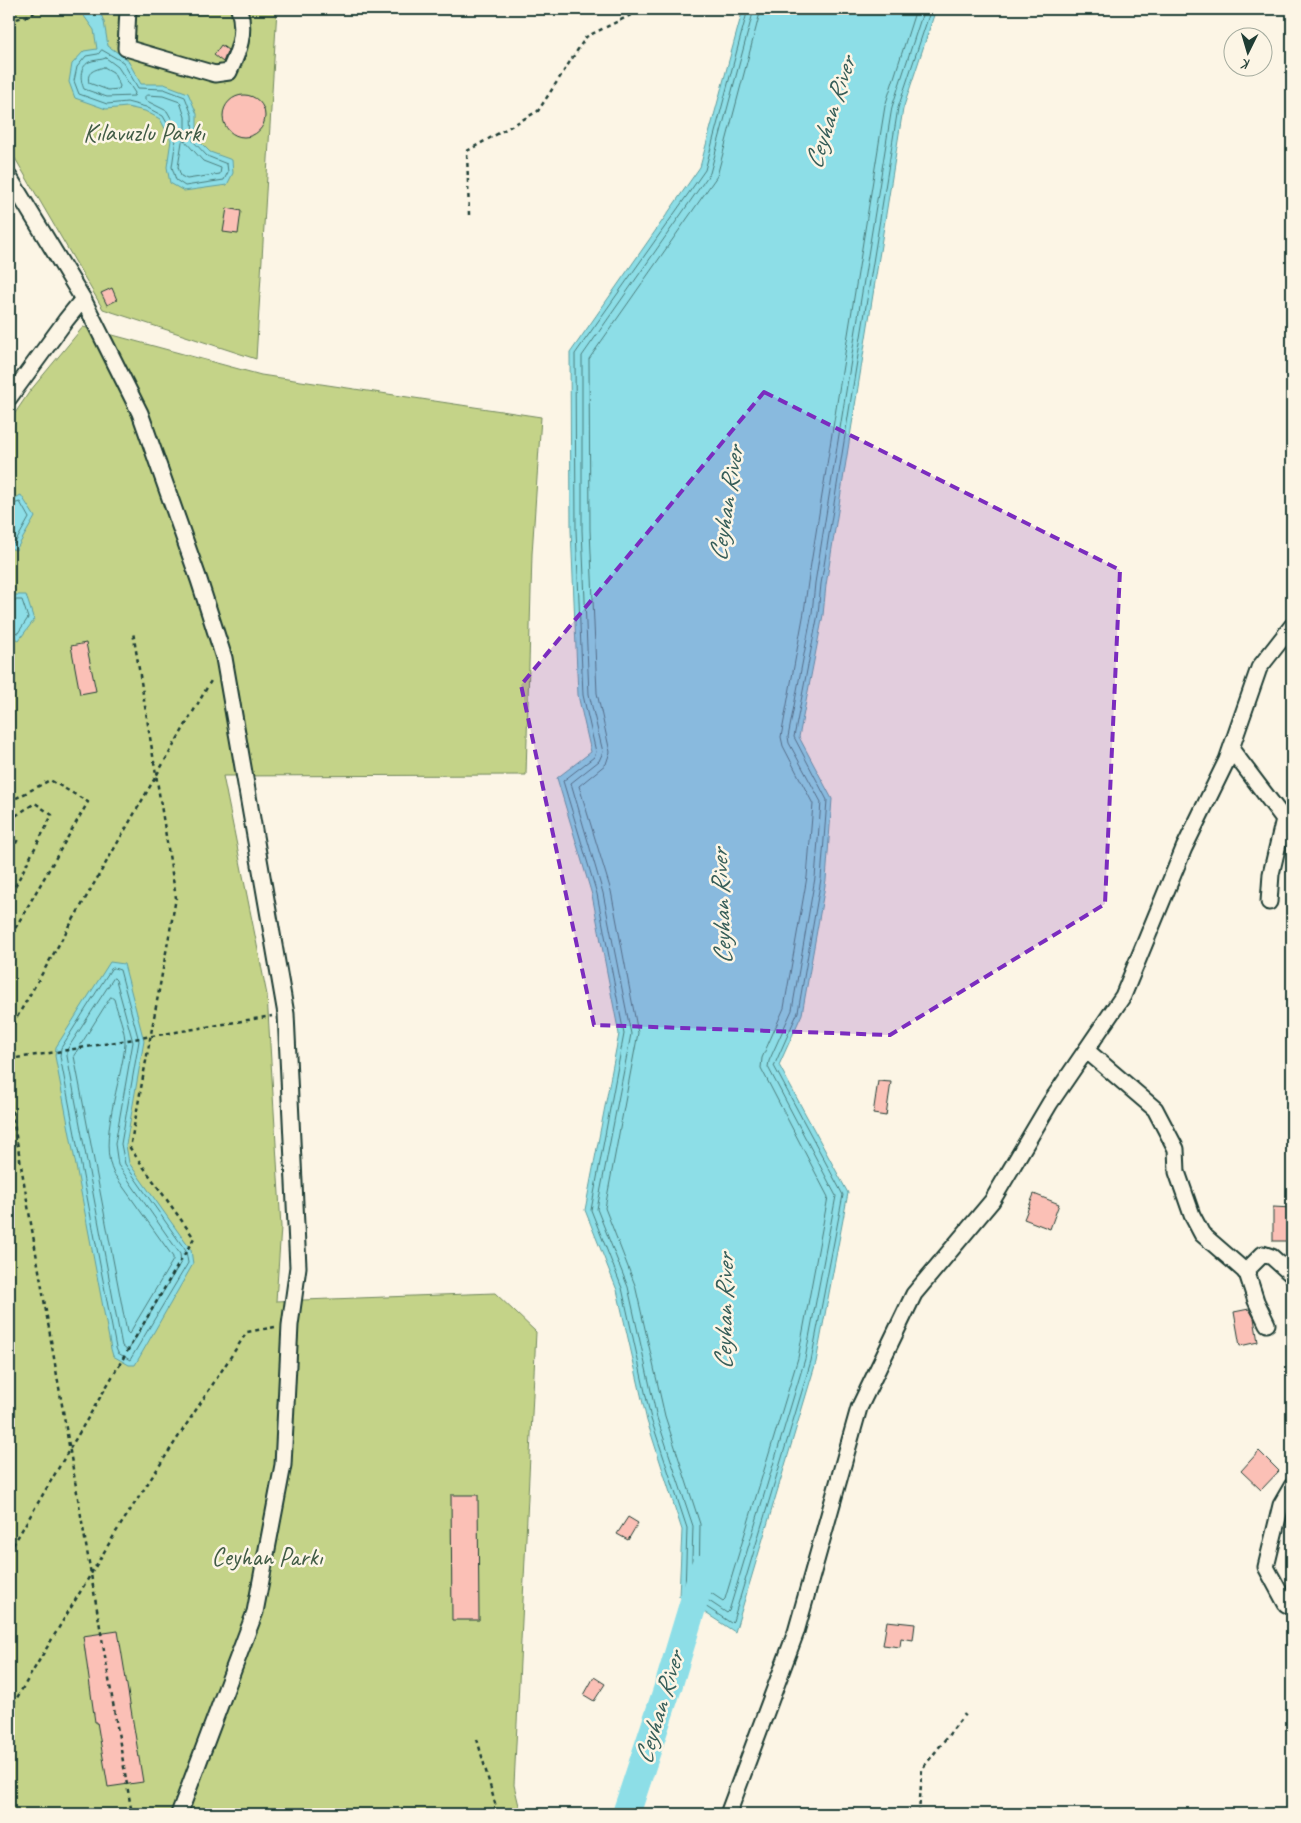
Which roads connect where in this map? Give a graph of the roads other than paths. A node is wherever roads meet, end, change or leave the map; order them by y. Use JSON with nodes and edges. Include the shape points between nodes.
{"nodes":[{"id":1,"x":128,"y":9,"type":"edge"},
{"id":2,"x":239,"y":9,"type":"edge"},
{"id":3,"x":9,"y":177,"type":"edge"},
{"id":4,"x":83,"y":299,"type":"junction"},
{"id":5,"x":9,"y":398,"type":"edge"},
{"id":6,"x":1292,"y":626,"type":"edge"},
{"id":7,"x":1231,"y":749,"type":"junction"},
{"id":8,"x":1270,"y":902,"type":"dead end"},
{"id":9,"x":1086,"y":1050,"type":"junction"},
{"id":10,"x":1245,"y":1272,"type":"junction"},
{"id":11,"x":1292,"y":1275,"type":"edge"},
{"id":12,"x":1267,"y":1324,"type":"dead end"},
{"id":13,"x":1292,"y":1486,"type":"edge"},
{"id":14,"x":1292,"y":1607,"type":"edge"},
{"id":15,"x":179,"y":1814,"type":"edge"},
{"id":16,"x":728,"y":1814,"type":"edge"}],
"edges":[{"from":1,"to":2,"type":"street","via":[[126,48],[215,74],[229,72],[240,49],[242,19]]},
{"from":3,"to":4,"type":"street"},
{"from":4,"to":5,"type":"street"},
{"from":4,"to":15,"type":"street","via":[[140,413],[224,658],[286,1014],[298,1266],[290,1325],[283,1465],[255,1612]]},
{"from":6,"to":7,"type":"street","via":[[1259,668]]},
{"from":7,"to":8,"type":"street","via":[[1284,819],[1271,874]]},
{"from":7,"to":9,"type":"street","via":[[1184,848],[1124,996]]},
{"from":9,"to":10,"type":"street","via":[[1154,1109],[1176,1149],[1177,1172],[1192,1216],[1202,1234]]},
{"from":9,"to":16,"type":"street","via":[[1050,1103],[992,1202],[914,1294],[859,1408],[796,1632]]},
{"from":10,"to":11,"type":"street","via":[[1263,1254],[1272,1257]]},
{"from":10,"to":12,"type":"street"},
{"from":13,"to":14,"type":"street","via":[[1281,1505],[1266,1567],[1286,1604]]}]}
